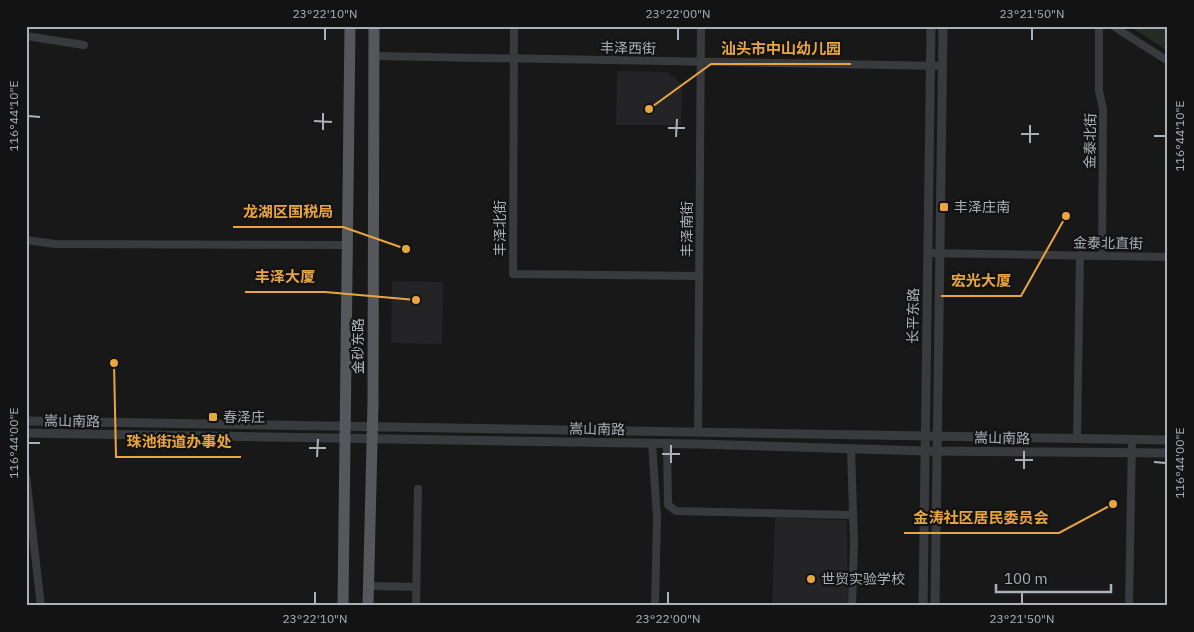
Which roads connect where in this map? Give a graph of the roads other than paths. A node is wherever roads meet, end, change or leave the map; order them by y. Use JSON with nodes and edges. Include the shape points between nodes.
{"nodes":[{"id":1,"x":350,"y":26,"type":"edge"},
{"id":2,"x":374,"y":26,"type":"edge"},
{"id":3,"x":514,"y":26,"type":"edge"},
{"id":4,"x":701,"y":26,"type":"edge"},
{"id":5,"x":931,"y":26,"type":"edge"},
{"id":6,"x":943,"y":26,"type":"edge"},
{"id":7,"x":1099,"y":26,"type":"edge"},
{"id":8,"x":1114,"y":26,"type":"edge"},
{"id":9,"x":26,"y":36,"type":"edge"},
{"id":10,"x":84,"y":45,"type":"dead end"},
{"id":11,"x":373,"y":56,"type":"junction"},
{"id":12,"x":514,"y":58,"type":"junction"},
{"id":13,"x":1168,"y":61,"type":"edge"},
{"id":14,"x":700,"y":62,"type":"junction"},
{"id":15,"x":930,"y":66,"type":"junction"},
{"id":16,"x":943,"y":66,"type":"junction"},
{"id":17,"x":26,"y":240,"type":"edge"},
{"id":18,"x":347,"y":245,"type":"junction"},
{"id":19,"x":928,"y":253,"type":"junction"},
{"id":20,"x":941,"y":253,"type":"junction"},
{"id":21,"x":1080,"y":255,"type":"junction"},
{"id":22,"x":1102,"y":256,"type":"junction"},
{"id":23,"x":1168,"y":257,"type":"edge"},
{"id":24,"x":699,"y":276,"type":"junction"},
{"id":25,"x":26,"y":421,"type":"edge"},
{"id":26,"x":344,"y":425,"type":"junction"},
{"id":27,"x":372,"y":426,"type":"junction"},
{"id":28,"x":698,"y":432,"type":"junction"},
{"id":29,"x":26,"y":433,"type":"edge"},
{"id":30,"x":925,"y":438,"type":"junction"},
{"id":31,"x":939,"y":438,"type":"junction"},
{"id":32,"x":344,"y":439,"type":"junction"},
{"id":33,"x":371,"y":439,"type":"junction"},
{"id":34,"x":1077,"y":439,"type":"junction"},
{"id":35,"x":1132,"y":440,"type":"junction"},
{"id":36,"x":1168,"y":440,"type":"edge"},
{"id":37,"x":652,"y":443,"type":"junction"},
{"id":38,"x":667,"y":443,"type":"junction"},
{"id":39,"x":851,"y":449,"type":"junction"},
{"id":40,"x":925,"y":451,"type":"junction"},
{"id":41,"x":938,"y":451,"type":"junction"},
{"id":42,"x":1132,"y":453,"type":"junction"},
{"id":43,"x":1168,"y":454,"type":"edge"},
{"id":44,"x":26,"y":476,"type":"edge"},
{"id":45,"x":418,"y":489,"type":"dead end"},
{"id":46,"x":852,"y":515,"type":"junction"},
{"id":47,"x":368,"y":586,"type":"junction"},
{"id":48,"x":416,"y":587,"type":"junction"},
{"id":49,"x":41,"y":606,"type":"edge"},
{"id":50,"x":343,"y":606,"type":"edge"},
{"id":51,"x":368,"y":606,"type":"edge"},
{"id":52,"x":416,"y":606,"type":"edge"},
{"id":53,"x":655,"y":606,"type":"edge"},
{"id":54,"x":852,"y":606,"type":"edge"},
{"id":55,"x":923,"y":606,"type":"edge"},
{"id":56,"x":935,"y":606,"type":"edge"},
{"id":57,"x":1129,"y":606,"type":"edge"}],
"edges":[{"from":1,"to":18,"type":"main road","name":"金砂东路"},
{"from":2,"to":11,"type":"main road","name":"金砂东路"},
{"from":3,"to":12,"type":"street","name":"丰泽北街"},
{"from":4,"to":14,"type":"street","name":"丰泽南街"},
{"from":5,"to":15,"type":"street","name":"长平东路"},
{"from":6,"to":16,"type":"street","name":"长平东路"},
{"from":7,"to":22,"type":"street","name":"金泰北街","via":[[1099,91],[1103,109]]},
{"from":8,"to":13,"type":"street"},
{"from":9,"to":10,"type":"street"},
{"from":11,"to":12,"type":"street","name":"丰泽西街"},
{"from":11,"to":27,"type":"main road","name":"金砂东路"},
{"from":12,"to":14,"type":"street","name":"丰泽西街"},
{"from":12,"to":24,"type":"street","name":"丰泽北街","via":[[513,274]]},
{"from":14,"to":15,"type":"street","name":"丰泽西街"},
{"from":14,"to":24,"type":"street","name":"丰泽南街"},
{"from":15,"to":16,"type":"street","name":"丰泽西街"},
{"from":15,"to":19,"type":"street","name":"长平东路"},
{"from":16,"to":20,"type":"street","name":"长平东路"},
{"from":17,"to":18,"type":"street","via":[[54,244]]},
{"from":18,"to":26,"type":"main road","name":"金砂东路"},
{"from":19,"to":20,"type":"street","name":"金泰北直街"},
{"from":19,"to":30,"type":"street","name":"长平东路"},
{"from":20,"to":21,"type":"street","name":"金泰北直街"},
{"from":20,"to":31,"type":"street","name":"长平东路"},
{"from":21,"to":22,"type":"street","name":"金泰北直街"},
{"from":21,"to":34,"type":"street"},
{"from":22,"to":23,"type":"street","name":"金泰北直街"},
{"from":24,"to":28,"type":"street","name":"丰泽南街"},
{"from":25,"to":26,"type":"street","name":"嵩山南路"},
{"from":26,"to":27,"type":"street","name":"嵩山南路"},
{"from":26,"to":32,"type":"main road","name":"金砂东路"},
{"from":27,"to":28,"type":"street","name":"嵩山南路"},
{"from":27,"to":33,"type":"main road","name":"金砂东路"},
{"from":28,"to":30,"type":"street","name":"嵩山南路"},
{"from":29,"to":32,"type":"street","name":"嵩山南路"},
{"from":30,"to":31,"type":"street","name":"嵩山南路"},
{"from":30,"to":40,"type":"street","name":"长平东路"},
{"from":31,"to":34,"type":"street","name":"嵩山南路"},
{"from":31,"to":41,"type":"street","name":"长平东路"},
{"from":32,"to":33,"type":"street","name":"嵩山南路"},
{"from":32,"to":50,"type":"main road","name":"金砂东路"},
{"from":33,"to":37,"type":"street","name":"嵩山南路"},
{"from":33,"to":47,"type":"main road","name":"金砂东路"},
{"from":34,"to":35,"type":"street","name":"嵩山南路"},
{"from":35,"to":36,"type":"street","name":"嵩山南路"},
{"from":35,"to":42,"type":"street"},
{"from":37,"to":38,"type":"street","name":"嵩山南路"},
{"from":37,"to":53,"type":"street","via":[[657,517]]},
{"from":38,"to":39,"type":"street","name":"嵩山南路"},
{"from":38,"to":46,"type":"street","via":[[668,505],[676,511]]},
{"from":39,"to":40,"type":"street","name":"嵩山南路"},
{"from":39,"to":46,"type":"street"},
{"from":40,"to":41,"type":"street","name":"嵩山南路"},
{"from":40,"to":55,"type":"street","name":"长平东路"},
{"from":41,"to":42,"type":"street","name":"嵩山南路"},
{"from":41,"to":56,"type":"street","name":"长平东路"},
{"from":42,"to":43,"type":"street","name":"嵩山南路"},
{"from":42,"to":57,"type":"street"},
{"from":44,"to":49,"type":"street"},
{"from":45,"to":48,"type":"street"},
{"from":46,"to":54,"type":"street"},
{"from":47,"to":48,"type":"street"},
{"from":47,"to":51,"type":"main road","name":"金砂东路"},
{"from":48,"to":52,"type":"street"}]}
